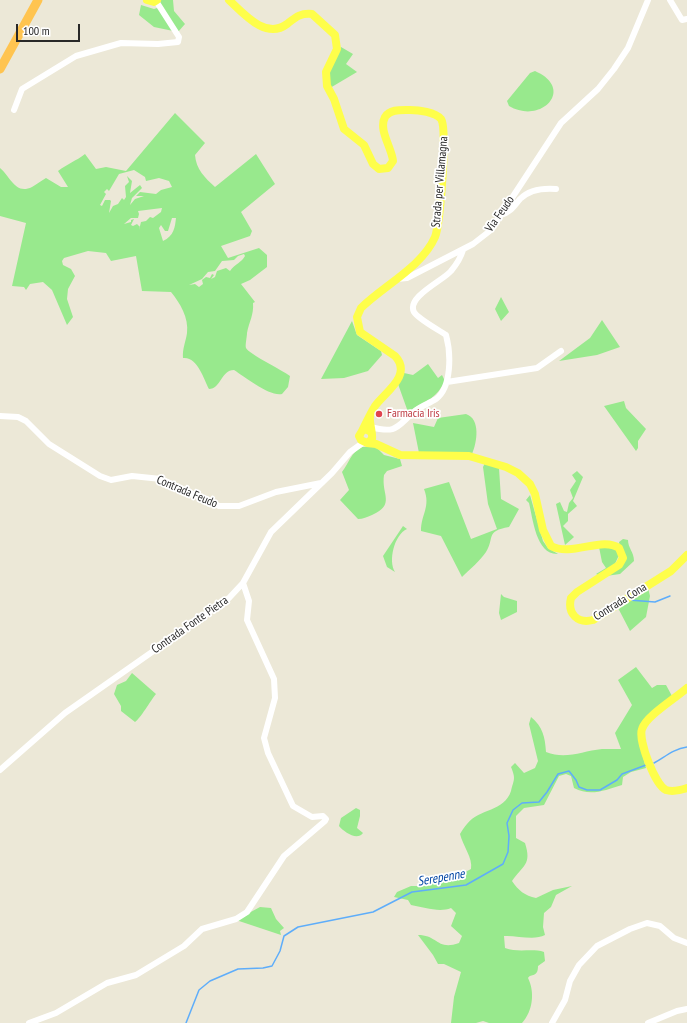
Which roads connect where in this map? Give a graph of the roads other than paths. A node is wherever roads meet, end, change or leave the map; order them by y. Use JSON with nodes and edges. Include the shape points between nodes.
{"nodes":[{"id":1,"x":38,"y":0,"type":"edge"},
{"id":2,"x":154,"y":0,"type":"edge"},
{"id":3,"x":229,"y":0,"type":"edge"},
{"id":4,"x":648,"y":0,"type":"edge"},
{"id":5,"x":670,"y":0,"type":"edge"},
{"id":6,"x":687,"y":20,"type":"edge"},
{"id":7,"x":0,"y":69,"type":"edge"},
{"id":8,"x":14,"y":110,"type":"dead end"},
{"id":9,"x":556,"y":189,"type":"dead end"},
{"id":10,"x":502,"y":215,"type":"junction"},
{"id":11,"x":463,"y":250,"type":"junction"},
{"id":12,"x":397,"y":278,"type":"junction"},
{"id":13,"x":561,"y":351,"type":"dead end"},
{"id":14,"x":448,"y":382,"type":"junction"},
{"id":15,"x":0,"y":416,"type":"edge"},
{"id":16,"x":366,"y":435,"type":"junction"},
{"id":17,"x":321,"y":483,"type":"junction"},
{"id":18,"x":687,"y":555,"type":"edge"},
{"id":19,"x":243,"y":583,"type":"junction"},
{"id":20,"x":687,"y":688,"type":"edge"},
{"id":21,"x":0,"y":770,"type":"edge"},
{"id":22,"x":687,"y":788,"type":"edge"},
{"id":23,"x":687,"y":943,"type":"edge"},
{"id":24,"x":687,"y":1009,"type":"edge"},
{"id":25,"x":29,"y":1023,"type":"edge"},
{"id":26,"x":552,"y":1023,"type":"edge"},
{"id":27,"x":648,"y":1023,"type":"edge"}],
"edges":[{"from":1,"to":7,"type":"highway"},
{"from":2,"to":8,"type":"street","via":[[179,37],[178,42],[121,43],[76,56],[22,89]]},
{"from":3,"to":12,"type":"main road","name":"Strada per Villamagna","via":[[255,23],[265,28],[278,28],[301,14],[312,14],[335,36],[336,49],[326,72],[328,86],[344,129],[364,145],[373,164],[379,169],[388,168],[393,161],[383,127],[388,113],[396,110],[413,110],[434,115],[443,122],[444,143],[437,230],[427,248]]},
{"from":4,"to":10,"type":"street","name":"Via Feudo","via":[[628,48],[614,70],[598,89],[561,123]]},
{"from":5,"to":6,"type":"street","via":[[680,18]]},
{"from":9,"to":10,"type":"street","via":[[545,188],[527,193],[510,211]]},
{"from":10,"to":11,"type":"street","name":"Via Feudo","via":[[483,237]]},
{"from":11,"to":12,"type":"street","name":"Via Feudo","via":[[407,278]]},
{"from":11,"to":14,"type":"street","via":[[451,272],[416,298],[413,308],[414,313],[446,335]]},
{"from":12,"to":16,"type":"main road","name":"Via Feudo","via":[[360,308],[357,317],[360,332],[395,356],[401,368],[398,380],[370,414]]},
{"from":13,"to":14,"type":"street","via":[[537,368]]},
{"from":14,"to":16,"type":"street","via":[[437,398],[418,408],[398,427]]},
{"from":15,"to":17,"type":"street","name":"Contrada Feudo","via":[[18,417],[26,421],[48,444],[100,476],[111,480],[132,476],[161,479],[219,506],[239,506],[276,492]]},
{"from":16,"to":17,"type":"street","name":"Contrada Fonte Pietra"},
{"from":16,"to":18,"type":"main road","name":"Contrada Cona","via":[[384,448],[400,455],[469,456],[506,467],[518,473],[530,484],[535,494],[543,530],[551,546],[561,550],[608,545],[619,548],[623,555],[621,563],[571,598],[570,610],[580,621],[594,620],[671,571]]},
{"from":17,"to":19,"type":"street","name":"Contrada Fonte Pietra","via":[[271,532]]},
{"from":19,"to":21,"type":"street","name":"Contrada Fonte Pietra","via":[[229,598],[65,713]]},
{"from":19,"to":25,"type":"street","via":[[249,601],[247,620],[274,679],[275,698],[264,738],[268,753],[293,806],[312,817],[323,816],[326,819],[284,856],[247,912],[236,919],[202,929],[184,946],[136,976],[107,983],[56,1013]]},
{"from":20,"to":22,"type":"main road","via":[[650,718],[642,729],[641,736],[658,784],[670,791]]},
{"from":23,"to":26,"type":"street","via":[[674,938],[660,926],[647,923],[597,946],[578,965],[565,1000]]},
{"from":24,"to":27,"type":"street"}]}
